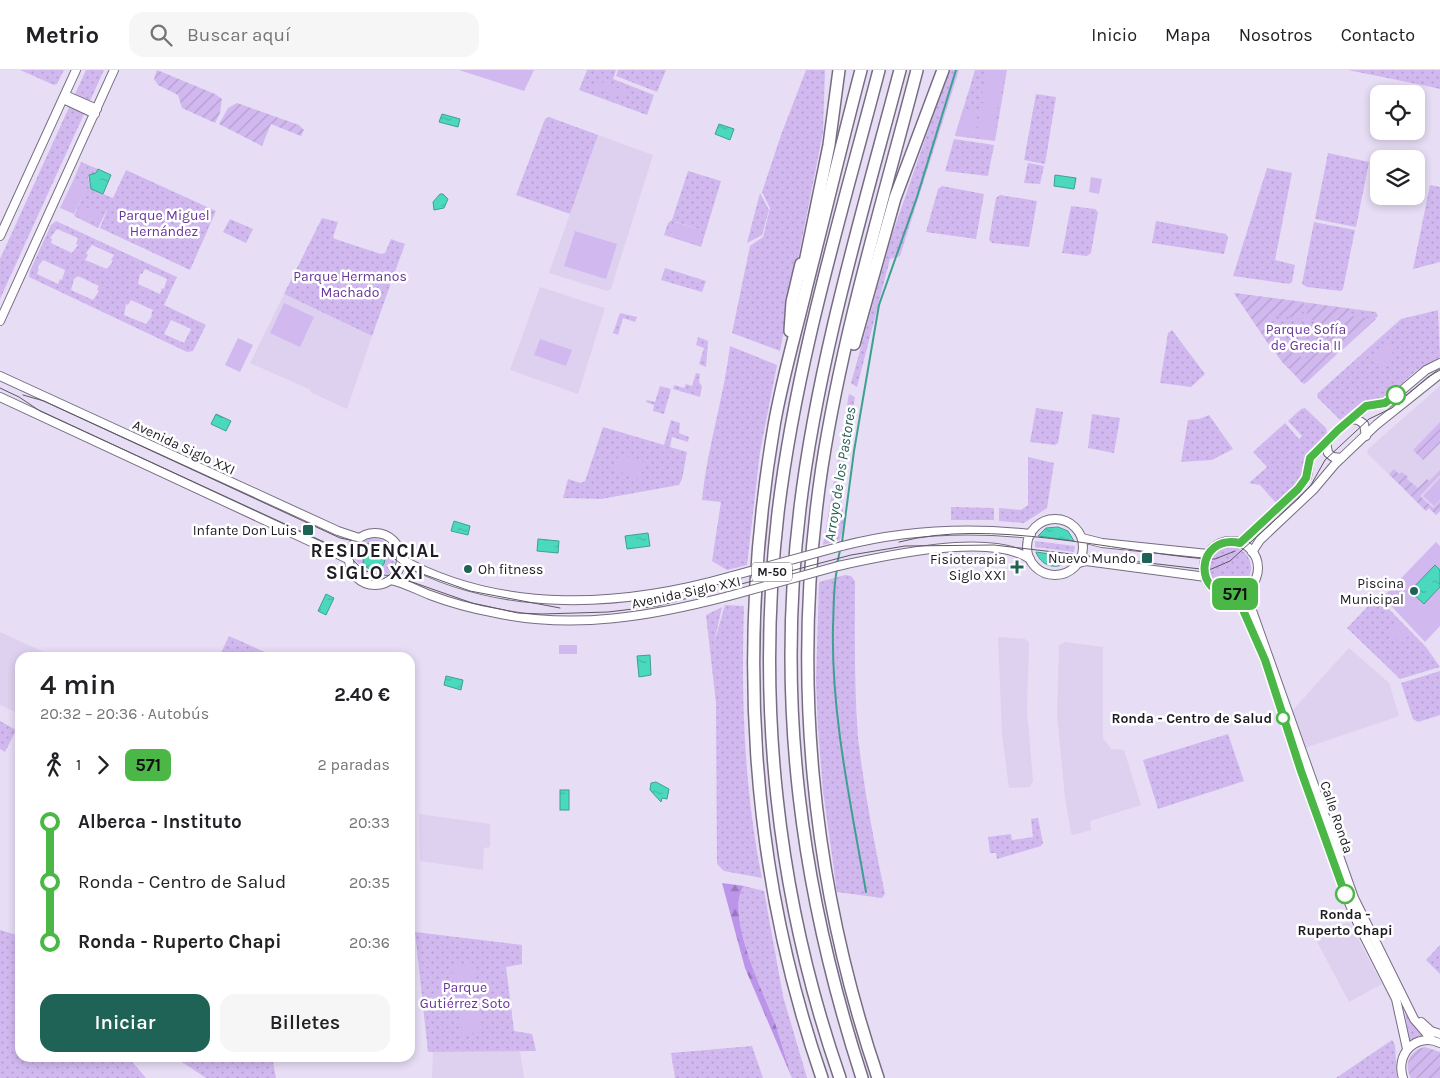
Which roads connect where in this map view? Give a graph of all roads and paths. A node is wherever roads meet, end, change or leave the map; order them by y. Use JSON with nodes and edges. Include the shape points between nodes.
{"nodes":[{"id":1,"x":76,"y":70,"type":"edge"},
{"id":2,"x":114,"y":70,"type":"edge"},
{"id":3,"x":832,"y":70,"type":"edge"},
{"id":4,"x":839,"y":70,"type":"edge"},
{"id":5,"x":861,"y":70,"type":"edge"},
{"id":6,"x":879,"y":70,"type":"edge"},
{"id":7,"x":900,"y":70,"type":"edge"},
{"id":8,"x":917,"y":70,"type":"edge"},
{"id":9,"x":943,"y":70,"type":"edge"},
{"id":10,"x":64,"y":97,"type":"junction"},
{"id":11,"x":96,"y":112,"type":"junction"},
{"id":12,"x":0,"y":236,"type":"edge"},
{"id":13,"x":0,"y":321,"type":"edge"},
{"id":14,"x":790,"y":331,"type":"junction"},
{"id":15,"x":1440,"y":363,"type":"edge"},
{"id":16,"x":1440,"y":374,"type":"edge"},
{"id":17,"x":0,"y":376,"type":"edge"},
{"id":18,"x":782,"y":389,"type":"junction"},
{"id":19,"x":0,"y":397,"type":"edge"},
{"id":20,"x":1351,"y":419,"type":"junction"},
{"id":21,"x":1366,"y":436,"type":"junction"},
{"id":22,"x":1326,"y":442,"type":"junction"},
{"id":23,"x":1341,"y":458,"type":"junction"},
{"id":24,"x":817,"y":507,"type":"junction"},
{"id":25,"x":1031,"y":534,"type":"junction"},
{"id":26,"x":359,"y":538,"type":"junction"},
{"id":27,"x":1082,"y":538,"type":"junction"},
{"id":28,"x":1240,"y":543,"type":"junction"},
{"id":29,"x":1252,"y":552,"type":"junction"},
{"id":30,"x":1208,"y":554,"type":"junction"},
{"id":31,"x":401,"y":558,"type":"junction"},
{"id":32,"x":348,"y":559,"type":"junction"},
{"id":33,"x":1030,"y":559,"type":"junction"},
{"id":34,"x":1079,"y":562,"type":"junction"},
{"id":35,"x":1206,"y":577,"type":"junction"},
{"id":36,"x":391,"y":580,"type":"junction"},
{"id":37,"x":1247,"y":590,"type":"junction"},
{"id":38,"x":1236,"y":594,"type":"junction"},
{"id":39,"x":794,"y":992,"type":"junction"},
{"id":40,"x":1410,"y":1010,"type":"junction"},
{"id":41,"x":1440,"y":1034,"type":"edge"},
{"id":42,"x":1437,"y":1042,"type":"edge"},
{"id":43,"x":1407,"y":1049,"type":"junction"},
{"id":44,"x":878,"y":1076,"type":"edge"},
{"id":45,"x":816,"y":1078,"type":"edge"},
{"id":46,"x":822,"y":1078,"type":"edge"},
{"id":47,"x":840,"y":1078,"type":"edge"},
{"id":48,"x":862,"y":1078,"type":"edge"},
{"id":49,"x":1403,"y":1078,"type":"edge"}],
"edges":[{"from":1,"to":10,"type":"street"},
{"from":2,"to":11,"type":"street"},
{"from":3,"to":14,"type":"highway","via":[[817,179],[792,302]]},
{"from":4,"to":14,"type":"highway","via":[[820,193]]},
{"from":5,"to":18,"type":"highway"},
{"from":6,"to":47,"type":"highway","number":"M-50","via":[[821,288],[797,397],[778,511],[769,616],[769,687],[780,831],[806,969]]},
{"from":7,"to":48,"type":"highway","number":"M-50","via":[[830,344],[800,508],[792,594],[790,681],[804,843],[828,962]]},
{"from":8,"to":24,"type":"highway","via":[[836,392]]},
{"from":9,"to":24,"type":"highway","via":[[887,225],[848,365]]},
{"from":10,"to":11,"type":"street"},
{"from":10,"to":12,"type":"street"},
{"from":11,"to":13,"type":"street"},
{"from":14,"to":18,"type":"highway"},
{"from":15,"to":20,"type":"street","via":[[1426,370],[1388,402],[1371,404]]},
{"from":16,"to":21,"type":"street"},
{"from":17,"to":26,"type":"street","name":"Avenida Siglo XXI","via":[[328,527]]},
{"from":18,"to":39,"type":"highway","via":[[758,545],[753,681],[756,754],[765,837]]},
{"from":19,"to":32,"type":"street"},
{"from":20,"to":21,"type":"street","via":[[1364,424]]},
{"from":20,"to":22,"type":"street"},
{"from":21,"to":23,"type":"street"},
{"from":22,"to":23,"type":"street","via":[[1328,453]]},
{"from":22,"to":28,"type":"street","via":[[1310,458],[1306,478],[1298,489]]},
{"from":23,"to":29,"type":"street"},
{"from":24,"to":44,"type":"highway","via":[[807,670],[815,809],[843,958]]},
{"from":25,"to":27,"type":"street","via":[[1040,524],[1058,520],[1070,524]]},
{"from":25,"to":31,"type":"street","name":"Avenida Siglo XXI","bridge":true,"via":[[936,531],[865,540],[732,576],[646,595],[576,601],[479,588],[440,576]]},
{"from":25,"to":33,"type":"street"},
{"from":26,"to":31,"type":"street","via":[[370,533],[386,535],[397,545]]},
{"from":26,"to":32,"type":"street","via":[[350,548]]},
{"from":27,"to":30,"type":"street"},
{"from":27,"to":34,"type":"street"},
{"from":28,"to":29,"type":"street"},
{"from":28,"to":30,"type":"street","via":[[1222,543]]},
{"from":29,"to":37,"type":"street","via":[[1257,571]]},
{"from":30,"to":35,"type":"street","via":[[1204,564]]},
{"from":31,"to":36,"type":"street","via":[[399,570]]},
{"from":32,"to":36,"type":"street","via":[[351,572],[361,582],[378,585]]},
{"from":33,"to":34,"type":"street","via":[[1039,570],[1053,575],[1067,572]]},
{"from":33,"to":36,"type":"street","name":"Avenida Siglo XXI","bridge":true,"via":[[1022,554],[996,549],[938,548],[904,552],[838,566],[694,606],[641,615],[569,620],[496,613],[432,596]]},
{"from":34,"to":35,"type":"street"},
{"from":35,"to":38,"type":"street","via":[[1218,591]]},
{"from":37,"to":38,"type":"street"},
{"from":37,"to":40,"type":"street","name":"Calle Ronda","via":[[1348,883]]},
{"from":38,"to":43,"type":"street","name":"Calle Ronda","via":[[1265,660],[1342,886],[1396,999]]},
{"from":39,"to":45,"type":"highway"},
{"from":39,"to":46,"type":"highway"},
{"from":40,"to":41,"type":"street","via":[[1431,1031]]},
{"from":40,"to":42,"type":"street","name":"Calle Ronda"},
{"from":42,"to":43,"type":"street","via":[[1418,1042]]},
{"from":43,"to":49,"type":"street","via":[[1402,1060]]}]}
